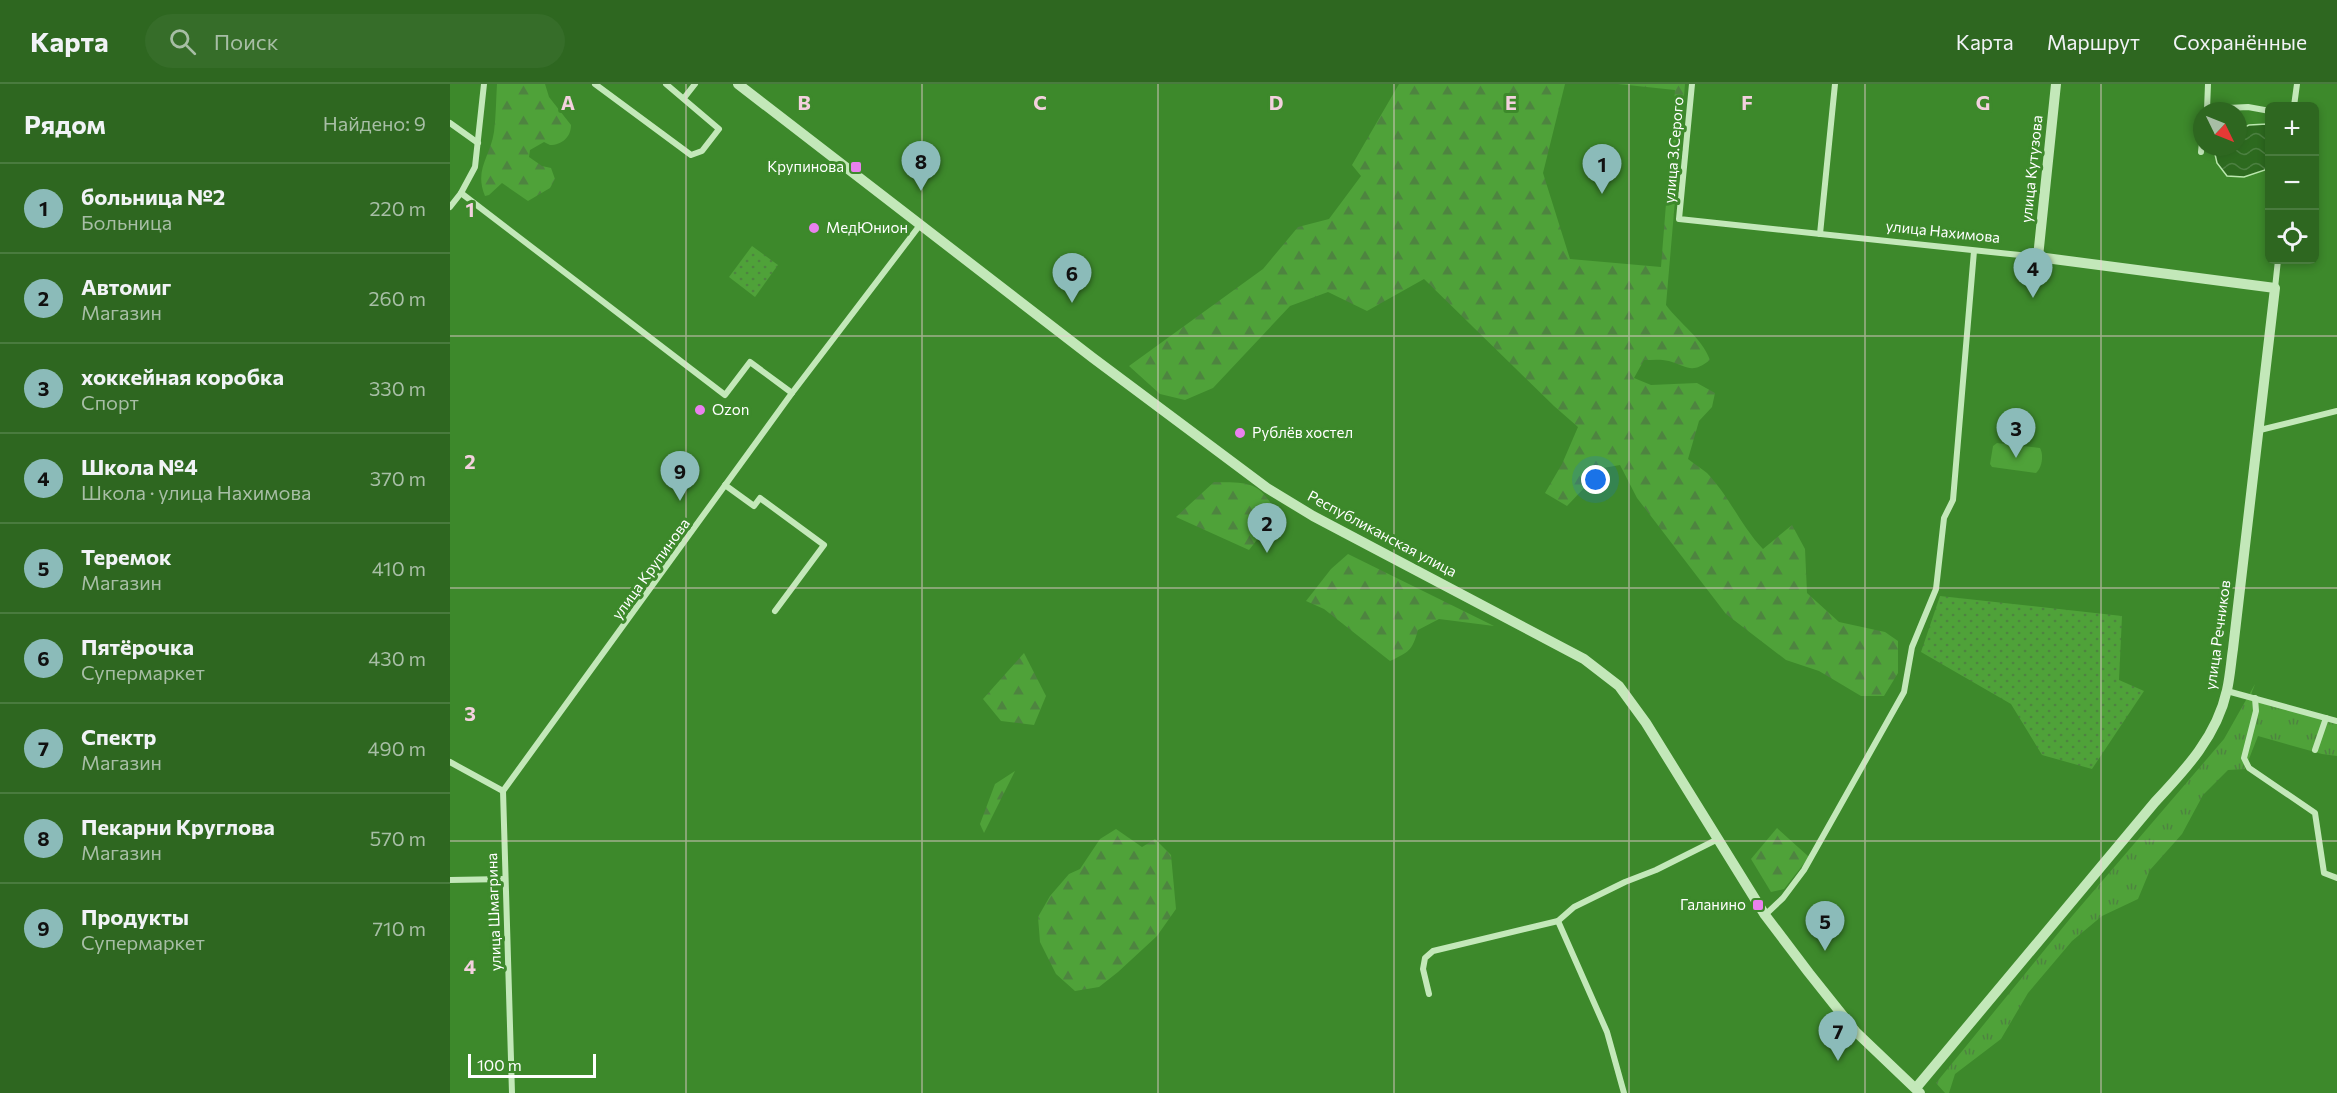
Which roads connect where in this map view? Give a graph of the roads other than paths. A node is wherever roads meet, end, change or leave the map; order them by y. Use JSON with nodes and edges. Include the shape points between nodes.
{"nodes":[{"id":1,"x":484,"y":84,"type":"edge"},
{"id":2,"x":595,"y":84,"type":"edge"},
{"id":3,"x":666,"y":84,"type":"edge"},
{"id":4,"x":695,"y":84,"type":"edge"},
{"id":5,"x":738,"y":84,"type":"edge"},
{"id":6,"x":1692,"y":84,"type":"edge"},
{"id":7,"x":1835,"y":84,"type":"edge"},
{"id":8,"x":2056,"y":84,"type":"edge"},
{"id":9,"x":2208,"y":84,"type":"edge"},
{"id":10,"x":2297,"y":84,"type":"edge"},
{"id":11,"x":684,"y":98,"type":"junction"},
{"id":12,"x":2207,"y":102,"type":"edge"},
{"id":13,"x":2295,"y":102,"type":"edge"},
{"id":14,"x":2247,"y":107,"type":"edge"},
{"id":15,"x":2265,"y":110,"type":"edge"},
{"id":16,"x":450,"y":123,"type":"edge"},
{"id":17,"x":478,"y":143,"type":"junction"},
{"id":18,"x":461,"y":193,"type":"junction"},
{"id":19,"x":450,"y":207,"type":"edge"},
{"id":20,"x":1679,"y":219,"type":"joint"},
{"id":21,"x":920,"y":225,"type":"junction"},
{"id":22,"x":1820,"y":234,"type":"junction"},
{"id":23,"x":1974,"y":251,"type":"junction"},
{"id":24,"x":2038,"y":257,"type":"junction"},
{"id":25,"x":2278,"y":264,"type":"edge"},
{"id":26,"x":2275,"y":288,"type":"junction"},
{"id":27,"x":792,"y":393,"type":"junction"},
{"id":28,"x":2337,"y":411,"type":"edge"},
{"id":29,"x":2260,"y":429,"type":"junction"},
{"id":30,"x":725,"y":485,"type":"junction"},
{"id":31,"x":776,"y":611,"type":"dead end"},
{"id":32,"x":2227,"y":691,"type":"junction"},
{"id":33,"x":2255,"y":699,"type":"junction"},
{"id":34,"x":2326,"y":718,"type":"junction"},
{"id":35,"x":2337,"y":721,"type":"edge"},
{"id":36,"x":2315,"y":750,"type":"dead end"},
{"id":37,"x":450,"y":762,"type":"edge"},
{"id":38,"x":503,"y":791,"type":"junction"},
{"id":39,"x":1718,"y":839,"type":"junction"},
{"id":40,"x":2337,"y":878,"type":"edge"},
{"id":41,"x":505,"y":879,"type":"junction"},
{"id":42,"x":450,"y":880,"type":"edge"},
{"id":43,"x":1765,"y":915,"type":"junction"},
{"id":44,"x":1557,"y":921,"type":"junction"},
{"id":45,"x":1429,"y":994,"type":"dead end"},
{"id":46,"x":1918,"y":1091,"type":"edge"},
{"id":47,"x":512,"y":1093,"type":"edge"},
{"id":48,"x":1624,"y":1093,"type":"edge"}],
"edges":[{"from":1,"to":17,"type":"street"},
{"from":2,"to":11,"type":"street","via":[[691,155],[702,151],[719,129]]},
{"from":3,"to":11,"type":"street"},
{"from":4,"to":11,"type":"street"},
{"from":5,"to":21,"type":"street","name":"Республиканская улица"},
{"from":6,"to":20,"type":"street","name":"улица З.Серого"},
{"from":7,"to":22,"type":"street"},
{"from":8,"to":24,"type":"street","name":"улица Кутузова"},
{"from":9,"to":12,"type":"street"},
{"from":10,"to":13,"type":"street"},
{"from":14,"to":15,"type":"street"},
{"from":16,"to":17,"type":"street"},
{"from":17,"to":18,"type":"street","via":[[475,167]]},
{"from":18,"to":19,"type":"street"},
{"from":18,"to":27,"type":"street","via":[[725,395],[750,362]]},
{"from":20,"to":22,"type":"street","name":"улица Нахимова"},
{"from":21,"to":27,"type":"street","name":"улица Крупинова"},
{"from":21,"to":39,"type":"street","name":"Республиканская улица","via":[[1267,488],[1584,658],[1619,686]]},
{"from":22,"to":23,"type":"street","name":"улица Нахимова"},
{"from":23,"to":24,"type":"street","name":"улица Нахимова"},
{"from":23,"to":43,"type":"street","via":[[1953,500],[1944,518],[1936,589],[1912,647],[1904,692],[1804,870]]},
{"from":24,"to":26,"type":"street","name":"улица Нахимова"},
{"from":25,"to":26,"type":"street","name":"улица Речников"},
{"from":26,"to":29,"type":"street","name":"улица Речников"},
{"from":27,"to":30,"type":"street","name":"улица Крупинова"},
{"from":28,"to":29,"type":"street"},
{"from":29,"to":32,"type":"street","name":"улица Речников"},
{"from":30,"to":31,"type":"street","via":[[754,506],[760,498],[824,545]]},
{"from":30,"to":38,"type":"street","name":"улица Крупинова"},
{"from":32,"to":33,"type":"street"},
{"from":32,"to":46,"type":"street","name":"улица Речников","via":[[2213,728],[2194,759]]},
{"from":33,"to":34,"type":"street"},
{"from":33,"to":40,"type":"street","via":[[2256,711],[2244,758],[2249,768],[2315,813],[2324,873]]},
{"from":34,"to":35,"type":"street"},
{"from":34,"to":36,"type":"street"},
{"from":37,"to":38,"type":"street"},
{"from":38,"to":41,"type":"street","name":"улица Шмагрина"},
{"from":39,"to":43,"type":"street","name":"Республиканская улица"},
{"from":39,"to":44,"type":"street","via":[[1574,907]]},
{"from":41,"to":42,"type":"street"},
{"from":41,"to":47,"type":"street","name":"улица Шмагрина"},
{"from":43,"to":46,"type":"street","name":"Республиканская улица","via":[[1857,1032]]},
{"from":44,"to":45,"type":"street","via":[[1433,951],[1425,958],[1423,969]]},
{"from":44,"to":48,"type":"street","via":[[1607,1032]]}]}
